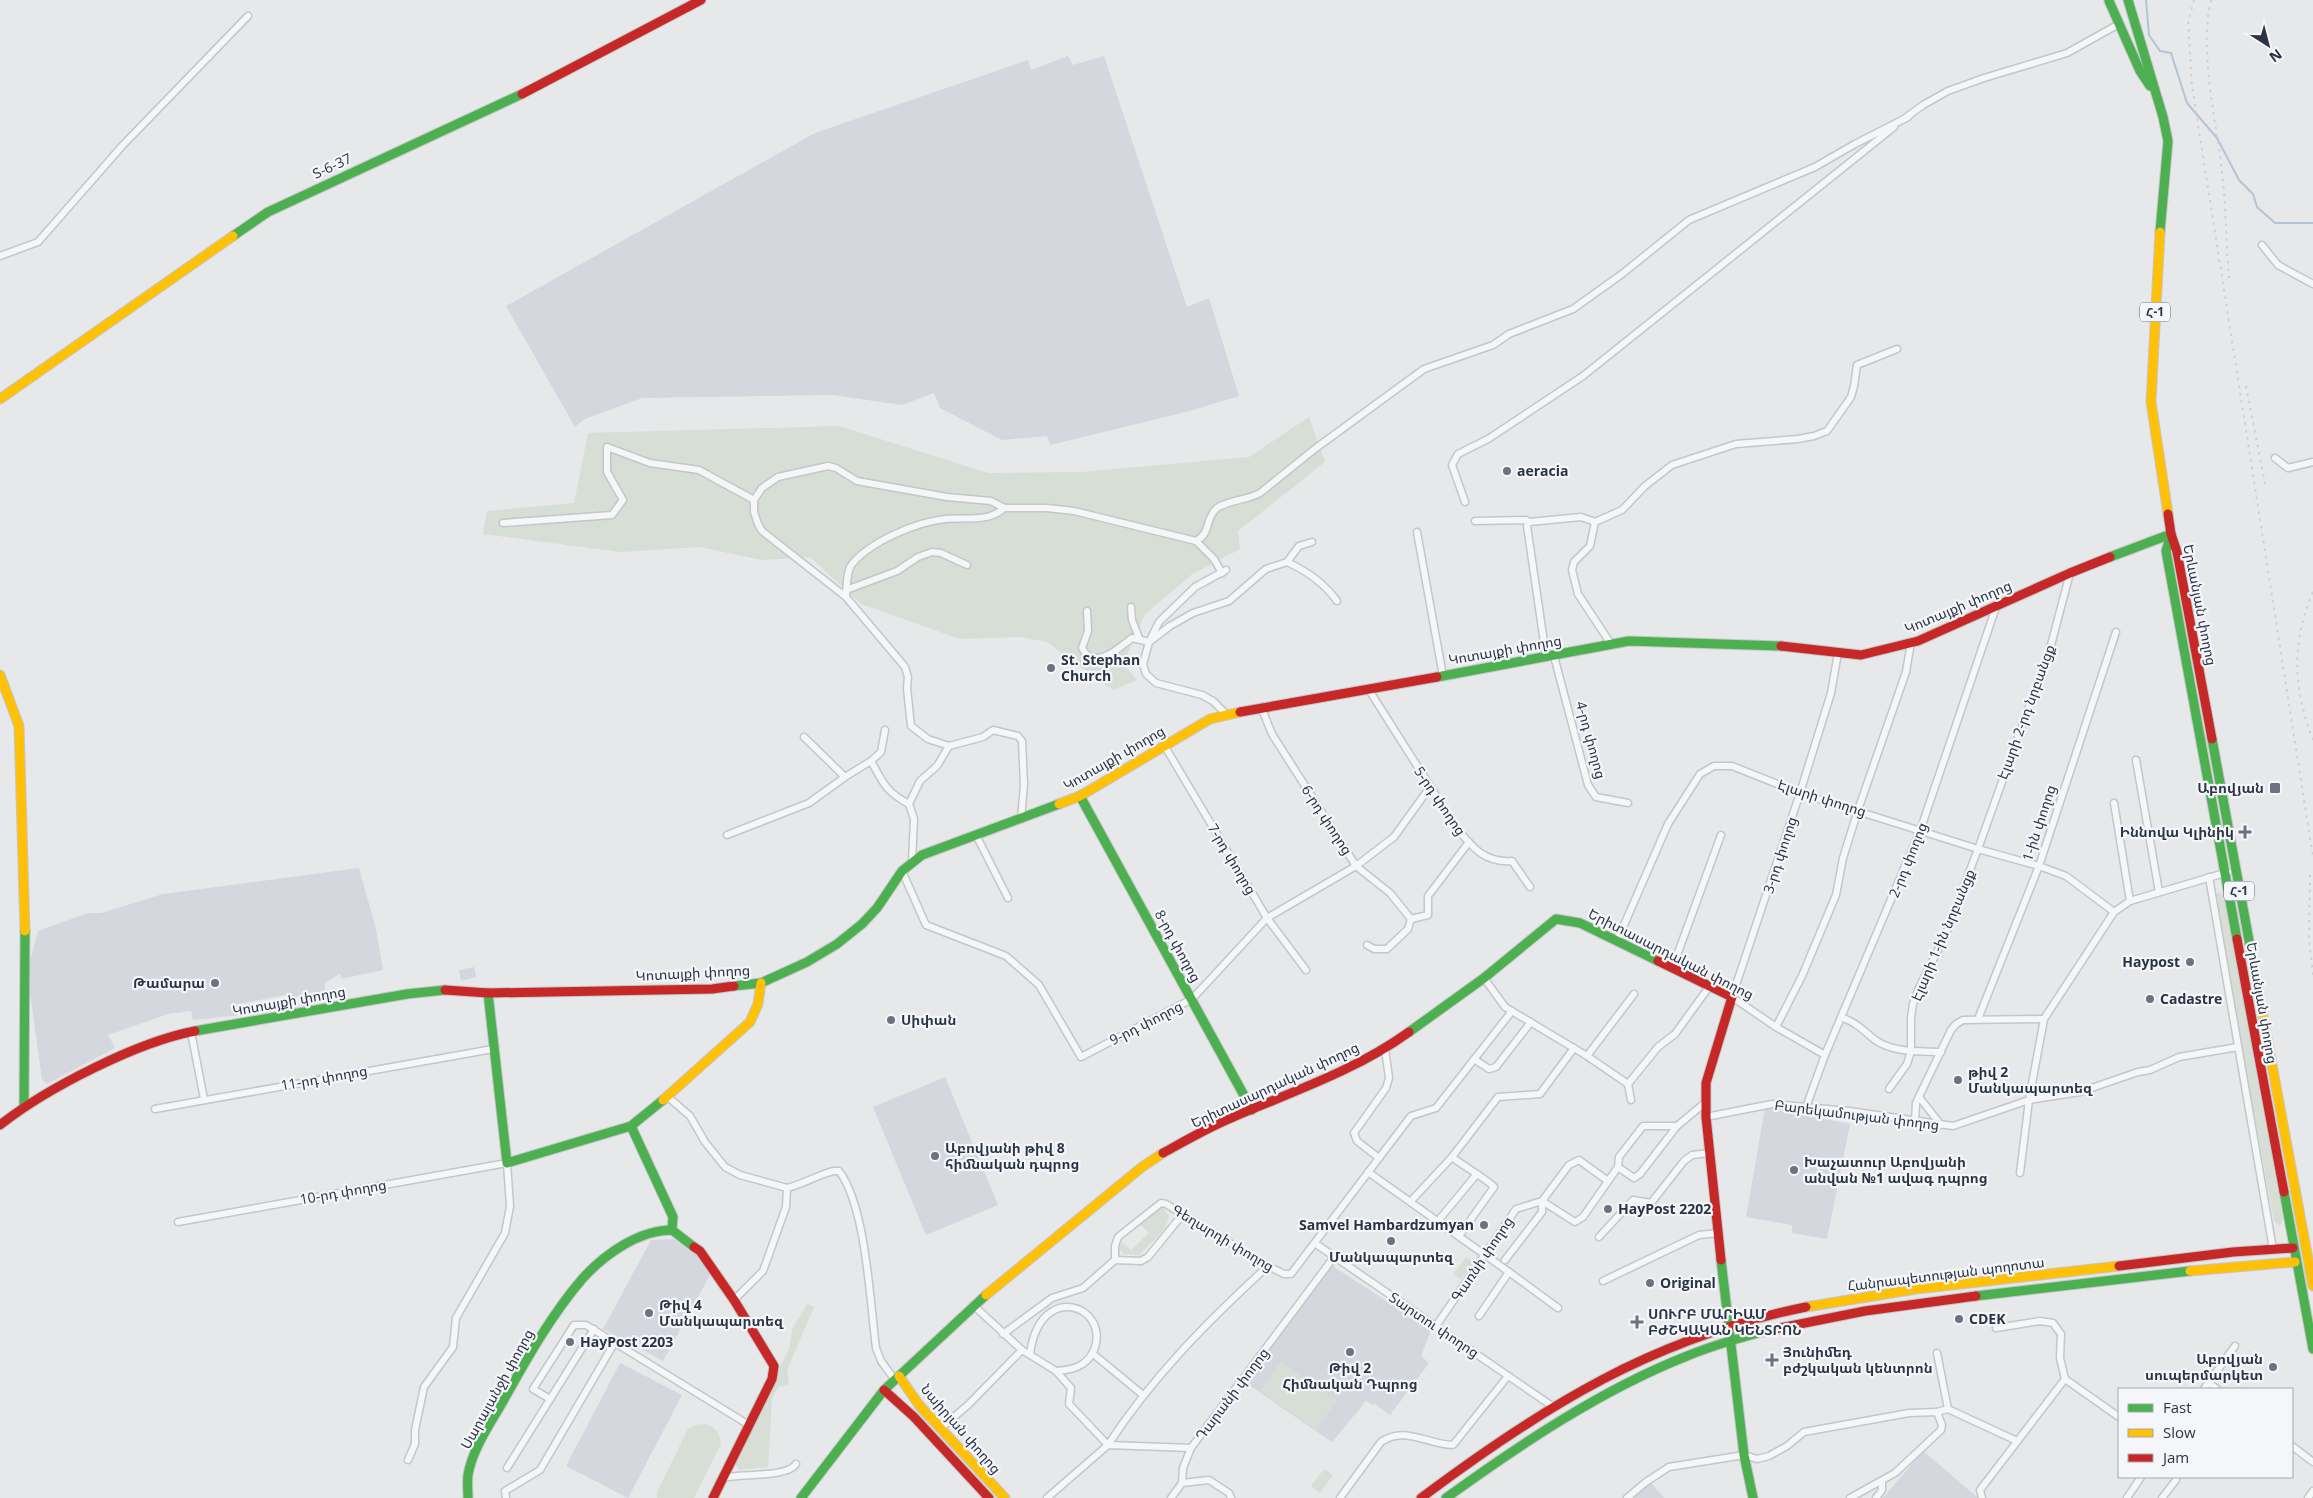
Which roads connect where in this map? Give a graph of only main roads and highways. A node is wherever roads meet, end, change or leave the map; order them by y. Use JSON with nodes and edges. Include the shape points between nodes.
{"nodes":[{"id":1,"x":701,"y":0,"type":"edge"},
{"id":2,"x":2108,"y":0,"type":"edge"},
{"id":3,"x":2121,"y":0,"type":"edge"},
{"id":4,"x":2128,"y":0,"type":"edge"},
{"id":5,"x":2154,"y":91,"type":"junction"},
{"id":6,"x":0,"y":399,"type":"edge"},
{"id":7,"x":2171,"y":534,"type":"junction"},
{"id":8,"x":0,"y":675,"type":"edge"},
{"id":9,"x":1080,"y":796,"type":"junction"},
{"id":10,"x":760,"y":983,"type":"junction"},
{"id":11,"x":488,"y":993,"type":"junction"},
{"id":12,"x":24,"y":1106,"type":"junction"},
{"id":13,"x":1252,"y":1110,"type":"junction"},
{"id":14,"x":0,"y":1126,"type":"edge"},
{"id":15,"x":631,"y":1126,"type":"junction"},
{"id":16,"x":672,"y":1230,"type":"junction"},
{"id":17,"x":2293,"y":1248,"type":"junction"},
{"id":18,"x":2310,"y":1248,"type":"edge"},
{"id":19,"x":2295,"y":1262,"type":"junction"},
{"id":20,"x":2311,"y":1262,"type":"edge"},
{"id":21,"x":2313,"y":1286,"type":"edge"},
{"id":22,"x":1728,"y":1326,"type":"junction"},
{"id":23,"x":1729,"y":1341,"type":"junction"},
{"id":24,"x":2313,"y":1350,"type":"edge"},
{"id":25,"x":897,"y":1378,"type":"junction"},
{"id":26,"x":884,"y":1390,"type":"junction"},
{"id":27,"x":468,"y":1498,"type":"edge"},
{"id":28,"x":712,"y":1498,"type":"edge"},
{"id":29,"x":801,"y":1498,"type":"edge"},
{"id":30,"x":989,"y":1498,"type":"edge"},
{"id":31,"x":1005,"y":1498,"type":"edge"},
{"id":32,"x":1421,"y":1498,"type":"edge"},
{"id":33,"x":1446,"y":1498,"type":"edge"},
{"id":34,"x":1753,"y":1498,"type":"edge"}],
"edges":[{"from":1,"to":6,"type":"main road","name":"Տ-6-37","number":"Տ-6-37","via":[[510,100],[268,212]]},
{"from":2,"to":3,"type":"main road","number":"Հ-1"},
{"from":2,"to":5,"type":"main road","number":"Հ-1","via":[[2140,71]]},
{"from":4,"to":5,"type":"main road","number":"Հ-1"},
{"from":5,"to":7,"type":"main road","number":"Հ-1","via":[[2168,141],[2157,267],[2151,402]]},
{"from":7,"to":9,"type":"main road","name":"Կոտայքի փողոց","via":[[2070,572],[1911,642],[1861,655],[1766,644],[1629,641],[1226,714],[1210,719]]},
{"from":7,"to":17,"type":"main road","name":"Երևանյան փողոց","number":"Հ-1","via":[[2166,551]]},
{"from":7,"to":18,"type":"main road","name":"Երևանյան փողոց","number":"Հ-1"},
{"from":8,"to":12,"type":"main road","via":[[19,726],[25,912]]},
{"from":9,"to":10,"type":"main road","name":"Կոտայքի փողոց","via":[[922,855],[902,871],[862,924],[837,944],[807,962]]},
{"from":9,"to":13,"type":"main road","name":"8-րդ փողոց"},
{"from":10,"to":11,"type":"main road","name":"Կոտայքի փողոց","via":[[712,989]]},
{"from":10,"to":15,"type":"main road","via":[[758,1004],[750,1022],[668,1097]]},
{"from":11,"to":12,"type":"main road","name":"Կոտայքի փողոց","via":[[446,990],[407,994],[176,1035],[109,1061]]},
{"from":11,"to":15,"type":"main road","via":[[507,1163]]},
{"from":12,"to":14,"type":"main road"},
{"from":13,"to":22,"type":"main road","name":"Երիտասարդական փողոց","via":[[1385,1049],[1484,978],[1556,918],[1580,923],[1732,997],[1706,1083],[1709,1153]]},
{"from":13,"to":25,"type":"main road","name":"Երիտասարդական փողոց","via":[[1228,1119],[1142,1167],[973,1305]]},
{"from":15,"to":16,"type":"main road","via":[[673,1217]]},
{"from":16,"to":27,"type":"main road","name":"Սարալանջի փողոց","via":[[651,1232],[618,1248],[593,1268],[571,1293],[525,1360],[487,1429],[470,1470]]},
{"from":16,"to":28,"type":"main road","via":[[706,1256],[774,1366],[772,1379]]},
{"from":17,"to":18,"type":"main road","name":"Հանրապետության պողոտա"},
{"from":17,"to":19,"type":"main road","number":"Հ-1"},
{"from":17,"to":22,"type":"main road","name":"Հանրապետության պողոտա","via":[[1913,1289],[1808,1307]]},
{"from":18,"to":20,"type":"main road","number":"Հ-1"},
{"from":19,"to":20,"type":"main road","name":"Հանրապետության պողոտա"},
{"from":19,"to":23,"type":"main road","name":"Հանրապետության պողոտա","via":[[1914,1304],[1811,1321]]},
{"from":19,"to":24,"type":"main road","number":"Հ-1"},
{"from":20,"to":21,"type":"main road","number":"Հ-1"},
{"from":22,"to":23,"type":"main road"},
{"from":22,"to":32,"type":"main road","name":"Հանրապետության պողոտա","via":[[1632,1364],[1552,1406]]},
{"from":23,"to":33,"type":"main road","name":"Հանրապետության պողոտա","via":[[1697,1351],[1638,1378],[1566,1417]]},
{"from":23,"to":34,"type":"main road"},
{"from":25,"to":26,"type":"main road","name":"Երիտասարդական փողոց"},
{"from":25,"to":31,"type":"main road","name":"Նաիրյան փողոց"},
{"from":26,"to":29,"type":"main road","name":"Երիտասարդական փողոց"},
{"from":26,"to":30,"type":"main road","name":"Նաիրյան փողոց","via":[[914,1417]]}]}
